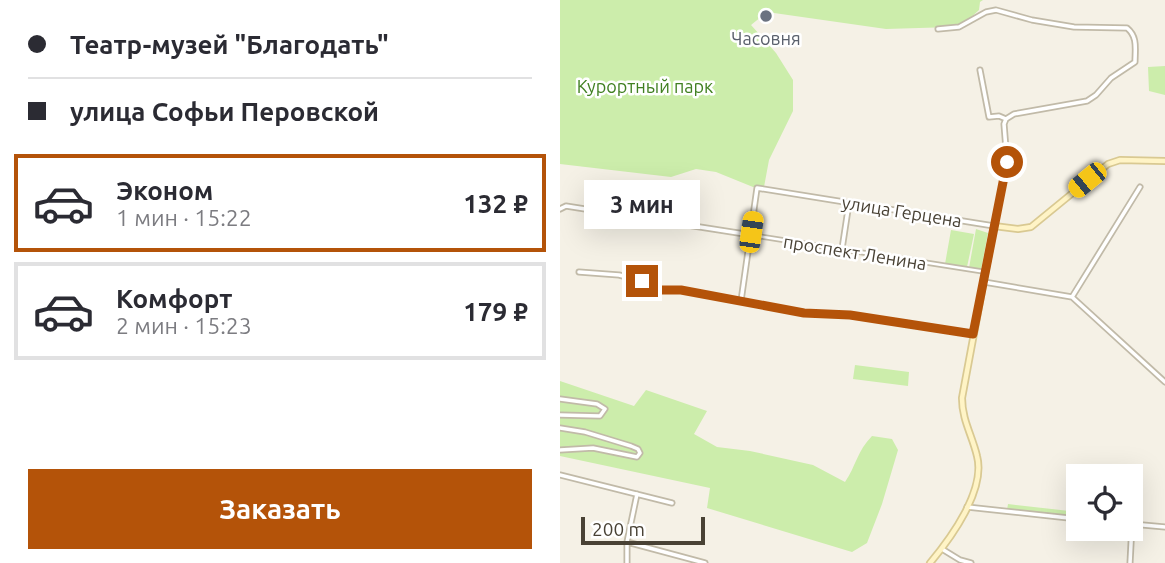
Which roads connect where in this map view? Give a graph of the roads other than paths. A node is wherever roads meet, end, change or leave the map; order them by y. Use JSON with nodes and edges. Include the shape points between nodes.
{"nodes":[{"id":1,"x":938,"y":30,"type":"dead end"},
{"id":2,"x":981,"y":70,"type":"dead end"},
{"id":3,"x":1006,"y":119,"type":"junction"},
{"id":4,"x":1165,"y":162,"type":"edge"},
{"id":5,"x":1140,"y":187,"type":"dead end"},
{"id":6,"x":849,"y":203,"type":"junction"},
{"id":7,"x":560,"y":209,"type":"edge"},
{"id":8,"x":994,"y":226,"type":"junction"},
{"id":9,"x":751,"y":235,"type":"junction"},
{"id":10,"x":842,"y":249,"type":"junction"},
{"id":11,"x":579,"y":272,"type":"dead end"},
{"id":12,"x":986,"y":272,"type":"junction"},
{"id":13,"x":984,"y":282,"type":"junction"},
{"id":14,"x":1072,"y":297,"type":"junction"},
{"id":15,"x":741,"y":301,"type":"junction"},
{"id":16,"x":973,"y":334,"type":"junction"},
{"id":17,"x":1165,"y":382,"type":"edge"},
{"id":18,"x":560,"y":399,"type":"edge"},
{"id":19,"x":560,"y":415,"type":"edge"},
{"id":20,"x":560,"y":428,"type":"edge"},
{"id":21,"x":560,"y":450,"type":"edge"},
{"id":22,"x":560,"y":475,"type":"edge"},
{"id":23,"x":637,"y":494,"type":"junction"},
{"id":24,"x":672,"y":503,"type":"dead end"},
{"id":25,"x":967,"y":507,"type":"junction"},
{"id":26,"x":1066,"y":518,"type":"edge"},
{"id":27,"x":1143,"y":525,"type":"edge"},
{"id":28,"x":1165,"y":527,"type":"edge"},
{"id":29,"x":1131,"y":541,"type":"edge"},
{"id":30,"x":627,"y":542,"type":"junction"},
{"id":31,"x":942,"y":549,"type":"junction"},
{"id":32,"x":627,"y":563,"type":"edge"},
{"id":33,"x":705,"y":563,"type":"edge"},
{"id":34,"x":930,"y":563,"type":"edge"},
{"id":35,"x":971,"y":563,"type":"edge"},
{"id":36,"x":1130,"y":563,"type":"edge"}],
"edges":[{"from":1,"to":3,"type":"street","via":[[959,27],[996,10],[1032,20],[1132,33],[1135,62],[1092,98]]},
{"from":2,"to":3,"type":"street","via":[[989,117]]},
{"from":3,"to":8,"type":"street","via":[[1007,162]]},
{"from":4,"to":8,"type":"main road","name":"улица Герцена","via":[[1120,160],[1108,164],[1031,227]]},
{"from":5,"to":14,"type":"street"},
{"from":6,"to":8,"type":"street","name":"улица Герцена"},
{"from":6,"to":9,"type":"street","name":"улица Герцена","via":[[757,188]]},
{"from":6,"to":10,"type":"street"},
{"from":7,"to":9,"type":"street","name":"проспект Ленина","via":[[566,206]]},
{"from":8,"to":12,"type":"main road"},
{"from":9,"to":10,"type":"street","name":"проспект Ленина"},
{"from":9,"to":15,"type":"street"},
{"from":10,"to":12,"type":"street","name":"проспект Ленина"},
{"from":11,"to":15,"type":"street","via":[[619,275],[659,290]]},
{"from":12,"to":13,"type":"main road"},
{"from":13,"to":14,"type":"street"},
{"from":13,"to":16,"type":"main road"},
{"from":14,"to":17,"type":"street"},
{"from":15,"to":16,"type":"street"},
{"from":16,"to":25,"type":"main road","via":[[962,408],[979,470]]},
{"from":18,"to":19,"type":"street","via":[[605,408],[600,415]]},
{"from":20,"to":21,"type":"street","via":[[631,446],[640,453],[638,457],[593,448]]},
{"from":22,"to":23,"type":"street"},
{"from":23,"to":24,"type":"street"},
{"from":23,"to":30,"type":"street"},
{"from":25,"to":26,"type":"street"},
{"from":25,"to":31,"type":"main road"},
{"from":27,"to":28,"type":"street"},
{"from":29,"to":36,"type":"street"},
{"from":30,"to":32,"type":"street"},
{"from":30,"to":33,"type":"street"},
{"from":31,"to":34,"type":"main road"},
{"from":31,"to":35,"type":"street"}]}
